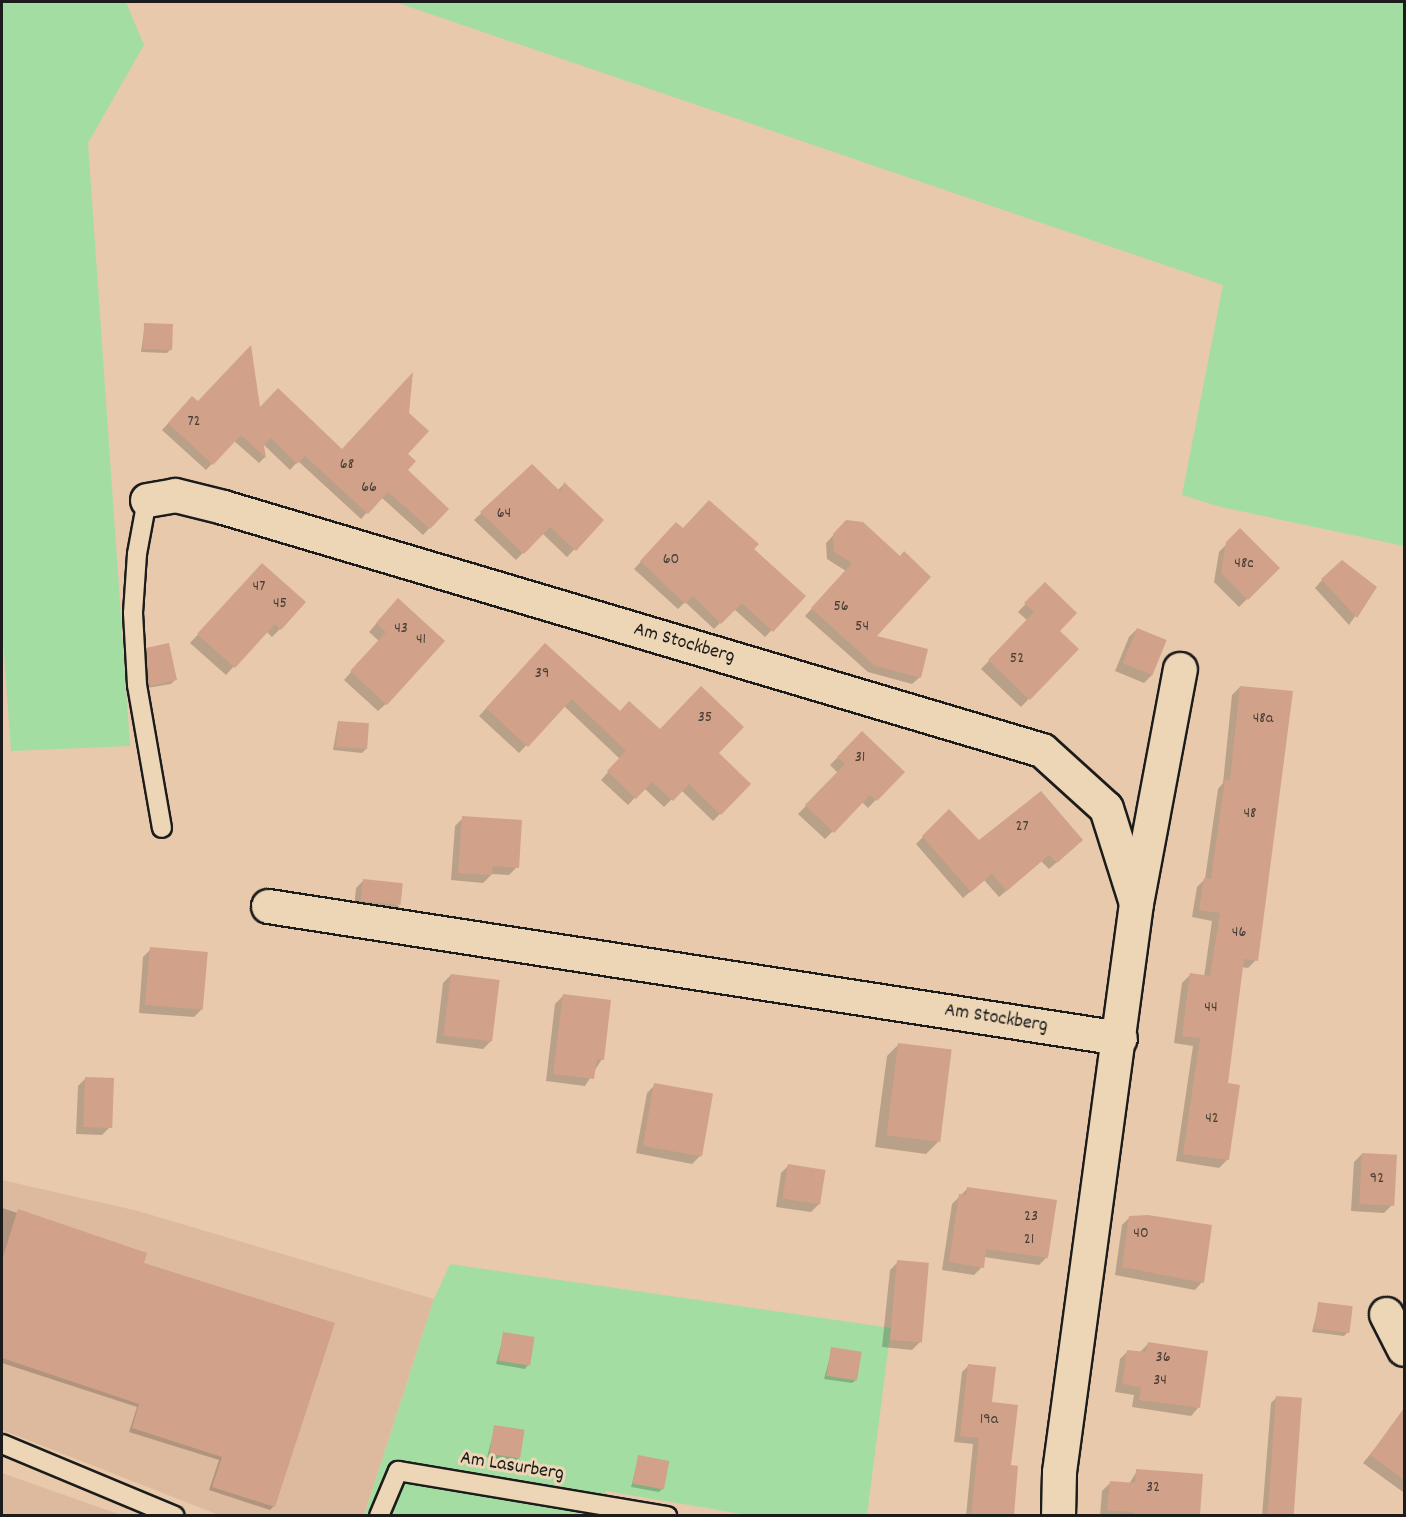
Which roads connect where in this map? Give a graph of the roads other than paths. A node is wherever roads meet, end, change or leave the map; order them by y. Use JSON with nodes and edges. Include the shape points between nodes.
{"nodes":[{"id":1,"x":147,"y":500,"type":"joint"},
{"id":2,"x":1180,"y":669,"type":"dead end"},
{"id":3,"x":162,"y":828,"type":"dead end"},
{"id":4,"x":1136,"y":903,"type":"junction"},
{"id":5,"x":268,"y":906,"type":"dead end"},
{"id":6,"x":1120,"y":1038,"type":"junction"},
{"id":7,"x":1386,"y":1314,"type":"dead end"},
{"id":8,"x":1404,"y":1348,"type":"edge"},
{"id":9,"x":2,"y":1444,"type":"edge"},
{"id":10,"x":175,"y":1515,"type":"edge"},
{"id":11,"x":379,"y":1515,"type":"edge"},
{"id":12,"x":667,"y":1515,"type":"edge"},
{"id":13,"x":1058,"y":1515,"type":"edge"}],
"edges":[{"from":1,"to":3,"type":"lane","via":[[137,554],[133,613],[137,685]]},
{"from":1,"to":4,"type":"street","name":"Am Stockberg","via":[[175,495],[223,507],[1042,750],[1106,808]]},
{"from":2,"to":4,"type":"street","name":"Am Stockberg"},
{"from":4,"to":6,"type":"street","name":"Am Stockberg"},
{"from":5,"to":6,"type":"street","name":"Am Stockberg"},
{"from":6,"to":13,"type":"street","name":"Am Stockberg","via":[[1059,1472]]},
{"from":7,"to":8,"type":"street"},
{"from":9,"to":10,"type":"lane"},
{"from":11,"to":12,"type":"lane","name":"Am Lasurberg","via":[[398,1471]]}]}
